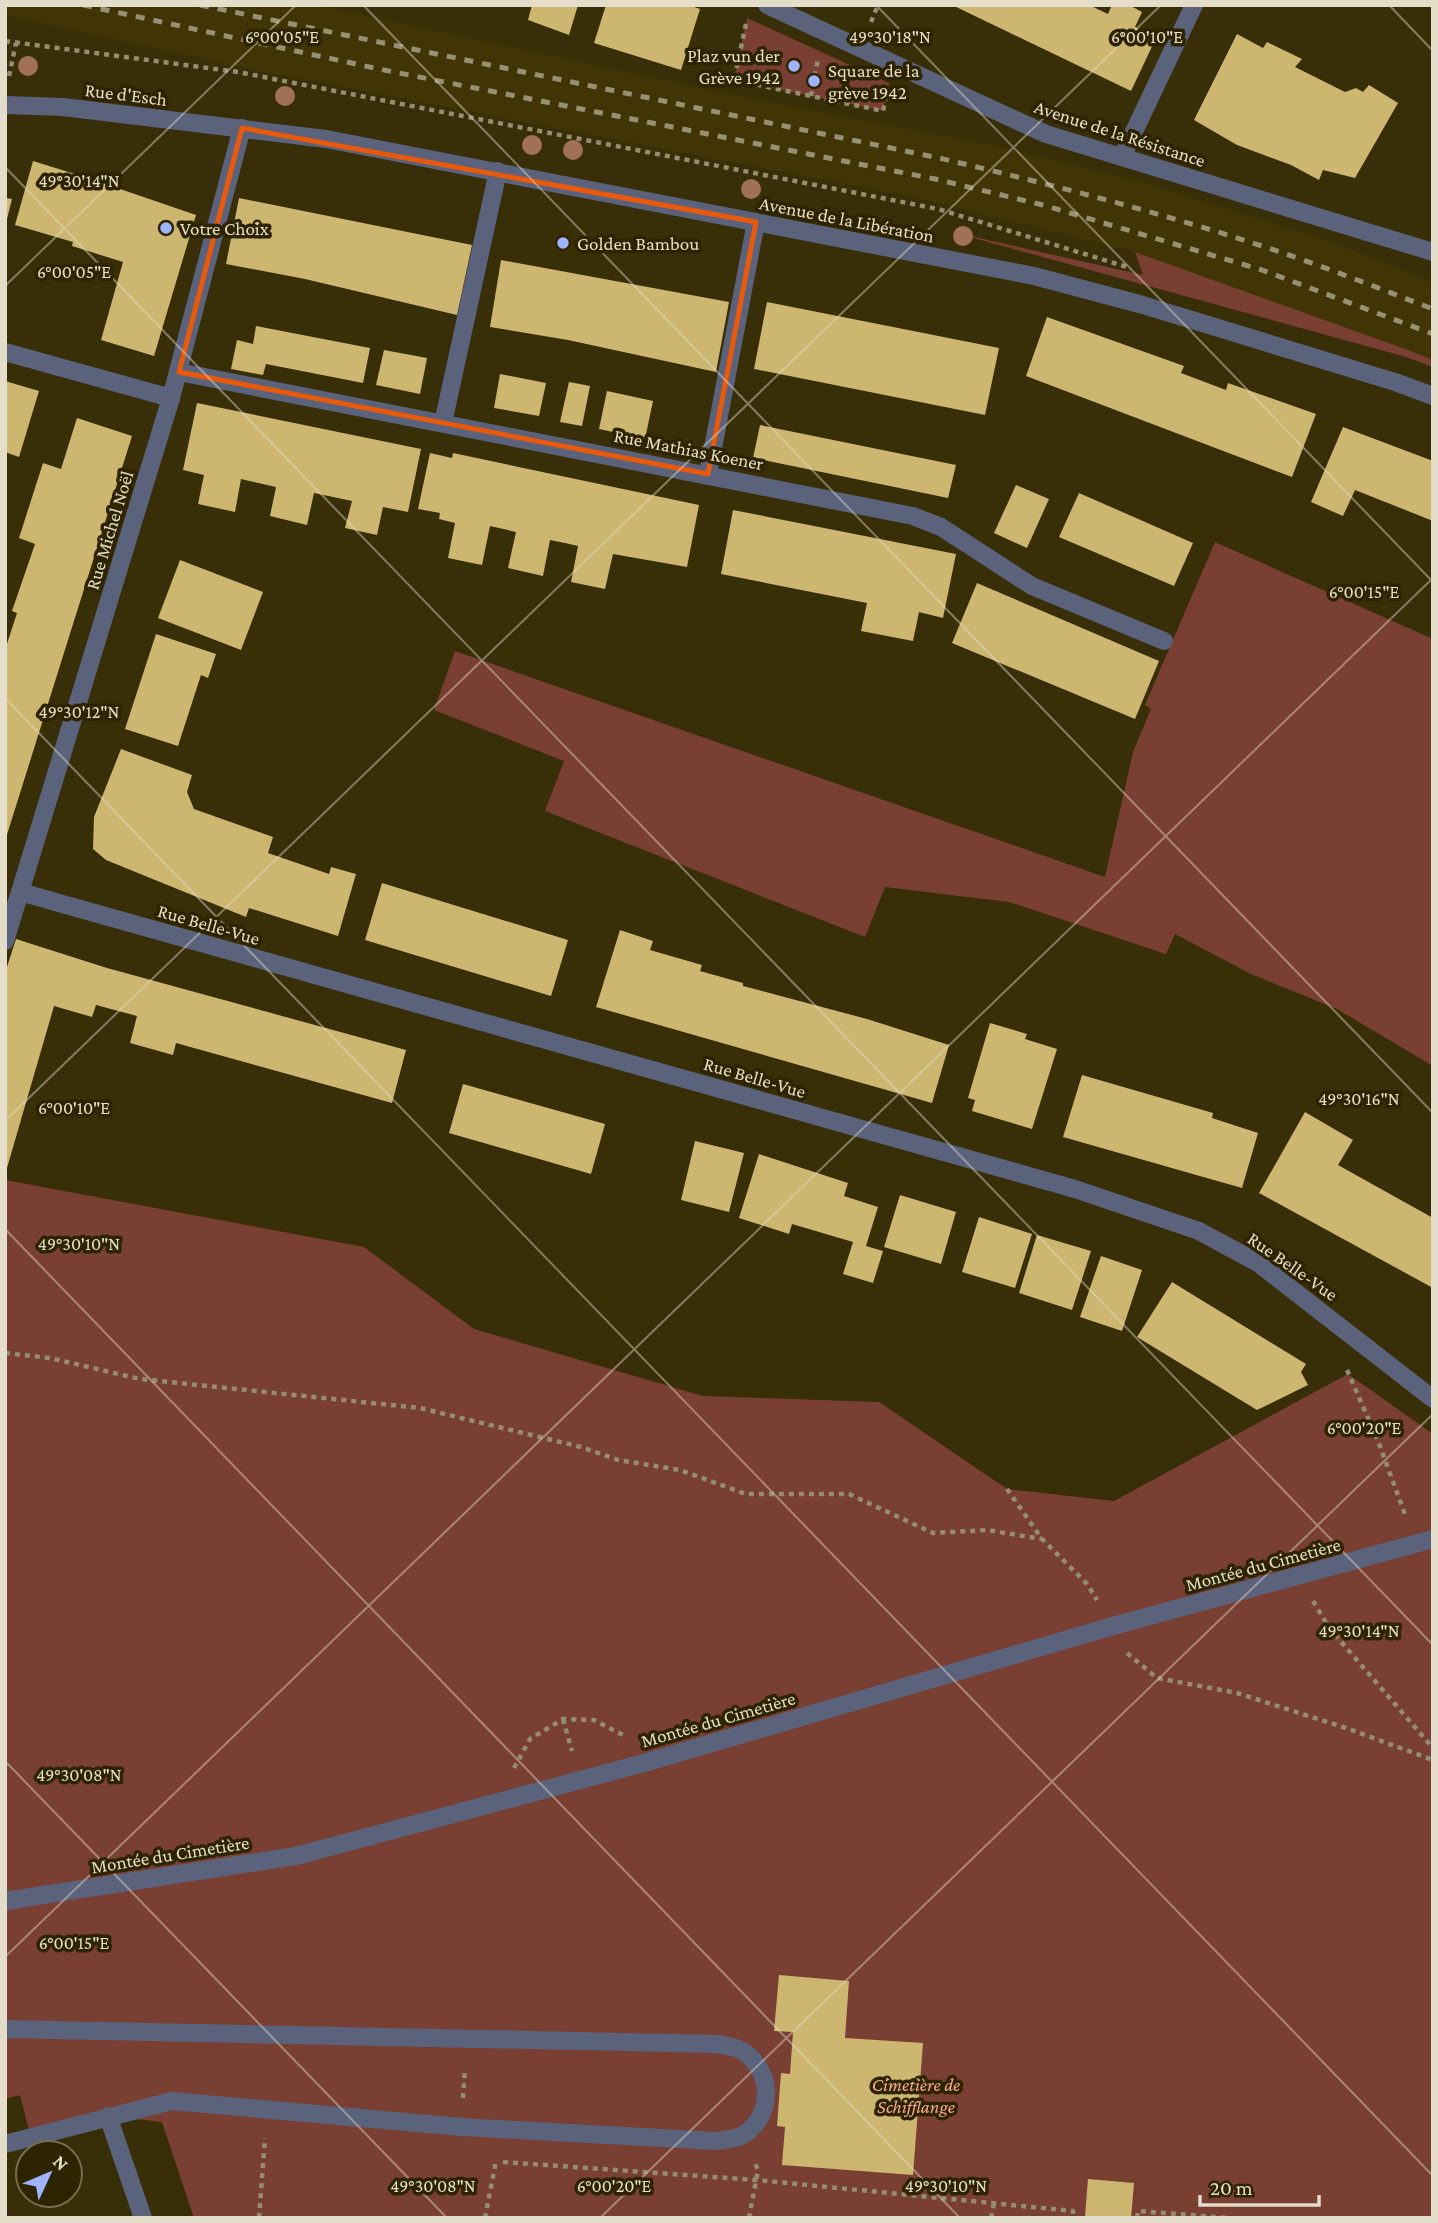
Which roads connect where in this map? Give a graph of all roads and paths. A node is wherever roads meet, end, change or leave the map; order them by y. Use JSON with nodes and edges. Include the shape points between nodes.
{"nodes":[{"id":1,"x":767,"y":5,"type":"edge"},
{"id":2,"x":1194,"y":5,"type":"edge"},
{"id":3,"x":747,"y":18,"type":"dead end"},
{"id":4,"x":5,"y":41,"type":"edge"},
{"id":5,"x":16,"y":43,"type":"junction"},
{"id":6,"x":892,"y":64,"type":"junction"},
{"id":7,"x":8,"y":81,"type":"dead end"},
{"id":8,"x":5,"y":105,"type":"edge"},
{"id":9,"x":242,"y":128,"type":"junction"},
{"id":10,"x":1122,"y":157,"type":"junction"},
{"id":11,"x":498,"y":172,"type":"junction"},
{"id":12,"x":756,"y":222,"type":"junction"},
{"id":13,"x":1433,"y":252,"type":"edge"},
{"id":14,"x":1143,"y":305,"type":"junction"},
{"id":15,"x":5,"y":352,"type":"edge"},
{"id":16,"x":179,"y":372,"type":"junction"},
{"id":17,"x":1433,"y":396,"type":"edge"},
{"id":18,"x":171,"y":398,"type":"junction"},
{"id":19,"x":443,"y":423,"type":"junction"},
{"id":20,"x":708,"y":474,"type":"junction"},
{"id":21,"x":1164,"y":641,"type":"dead end"},
{"id":22,"x":20,"y":892,"type":"junction"},
{"id":23,"x":5,"y":941,"type":"edge"},
{"id":24,"x":5,"y":1353,"type":"edge"},
{"id":25,"x":1343,"y":1363,"type":"dead end"},
{"id":26,"x":1433,"y":1399,"type":"edge"},
{"id":27,"x":1007,"y":1489,"type":"dead end"},
{"id":28,"x":1042,"y":1539,"type":"junction"},
{"id":29,"x":1424,"y":1542,"type":"edge"},
{"id":30,"x":1113,"y":1626,"type":"junction"},
{"id":31,"x":1330,"y":1629,"type":"dead end"},
{"id":32,"x":1433,"y":1748,"type":"edge"},
{"id":33,"x":1433,"y":1760,"type":"edge"},
{"id":34,"x":644,"y":1763,"type":"junction"},
{"id":35,"x":513,"y":1796,"type":"junction"},
{"id":36,"x":5,"y":1901,"type":"edge"},
{"id":37,"x":5,"y":2029,"type":"edge"},
{"id":38,"x":466,"y":2039,"type":"junction"},
{"id":39,"x":267,"y":2109,"type":"junction"},
{"id":40,"x":108,"y":2116,"type":"junction"},
{"id":41,"x":462,"y":2127,"type":"junction"},
{"id":42,"x":742,"y":2136,"type":"junction"},
{"id":43,"x":5,"y":2144,"type":"edge"},
{"id":44,"x":496,"y":2161,"type":"dead end"},
{"id":45,"x":757,"y":2180,"type":"junction"},
{"id":46,"x":994,"y":2203,"type":"junction"},
{"id":47,"x":143,"y":2218,"type":"edge"},
{"id":48,"x":259,"y":2218,"type":"edge"},
{"id":49,"x":485,"y":2218,"type":"edge"},
{"id":50,"x":749,"y":2218,"type":"edge"},
{"id":51,"x":991,"y":2218,"type":"edge"},
{"id":52,"x":1073,"y":2218,"type":"edge"},
{"id":53,"x":1137,"y":2218,"type":"edge"},
{"id":54,"x":1228,"y":2218,"type":"edge"}],
"edges":[{"from":1,"to":6,"type":"street","name":"Avenue de la Résistance"},
{"from":2,"to":10,"type":"street"},
{"from":3,"to":6,"type":"path","via":[[734,80],[883,111]]},
{"from":4,"to":5,"type":"path"},
{"from":5,"to":7,"type":"path"},
{"from":5,"to":14,"type":"path","via":[[238,72],[938,209],[1128,267],[1147,285]]},
{"from":6,"to":10,"type":"street","name":"Avenue de la Résistance","via":[[1046,134]]},
{"from":8,"to":9,"type":"street","name":"Rue d'Esch","via":[[63,107]]},
{"from":9,"to":11,"type":"street","name":"Avenue de la Libération","via":[[327,139]]},
{"from":9,"to":16,"type":"street","name":"Rue Michel Noël"},
{"from":10,"to":13,"type":"street","name":"Avenue de la Résistance"},
{"from":11,"to":12,"type":"street","name":"Avenue de la Libération"},
{"from":11,"to":19,"type":"street"},
{"from":12,"to":14,"type":"street","name":"Avenue de la Libération","via":[[1034,276]]},
{"from":12,"to":20,"type":"street"},
{"from":14,"to":17,"type":"street","name":"Avenue de la Libération"},
{"from":15,"to":18,"type":"street"},
{"from":16,"to":18,"type":"street","name":"Rue Michel Noël"},
{"from":16,"to":19,"type":"street","name":"Rue Mathias Koener"},
{"from":18,"to":22,"type":"street","name":"Rue Michel Noël"},
{"from":19,"to":20,"type":"street","name":"Rue Mathias Koener"},
{"from":20,"to":21,"type":"street","name":"Rue Mathias Koener","via":[[913,516],[941,527],[1032,586]]},
{"from":22,"to":23,"type":"street","name":"Rue Michel Noël"},
{"from":22,"to":26,"type":"street","name":"Rue Belle-Vue","via":[[1075,1189],[1199,1231],[1258,1263]]},
{"from":24,"to":28,"type":"path","via":[[51,1358],[140,1379],[419,1408],[618,1460],[680,1470],[746,1494],[849,1494],[933,1533],[987,1530]]},
{"from":25,"to":29,"type":"path"},
{"from":27,"to":28,"type":"path"},
{"from":28,"to":30,"type":"path","via":[[1087,1584]]},
{"from":29,"to":30,"type":"street","name":"Montée du Cimetière"},
{"from":30,"to":33,"type":"path","via":[[1129,1656],[1157,1678],[1237,1693]]},
{"from":30,"to":34,"type":"street","name":"Montée du Cimetière"},
{"from":31,"to":32,"type":"path"},
{"from":34,"to":35,"type":"street","name":"Montée du Cimetière"},
{"from":34,"to":35,"type":"path","via":[[626,1737],[594,1720],[563,1719],[530,1739],[514,1769]]},
{"from":35,"to":36,"type":"street","name":"Montée du Cimetière","via":[[296,1856]]},
{"from":37,"to":38,"type":"street"},
{"from":38,"to":41,"type":"path"},
{"from":38,"to":42,"type":"street","via":[[706,2044],[743,2050],[761,2069],[768,2093],[761,2118]]},
{"from":39,"to":40,"type":"street","via":[[172,2101]]},
{"from":39,"to":41,"type":"street"},
{"from":39,"to":48,"type":"path"},
{"from":40,"to":43,"type":"street"},
{"from":40,"to":47,"type":"street"},
{"from":41,"to":42,"type":"street","via":[[716,2141]]},
{"from":42,"to":45,"type":"path","via":[[758,2170]]},
{"from":44,"to":49,"type":"path"},
{"from":45,"to":46,"type":"path"},
{"from":45,"to":50,"type":"path"},
{"from":46,"to":51,"type":"path"},
{"from":46,"to":52,"type":"path","via":[[1073,2210]]},
{"from":53,"to":54,"type":"path","via":[[1138,2211]]}]}
